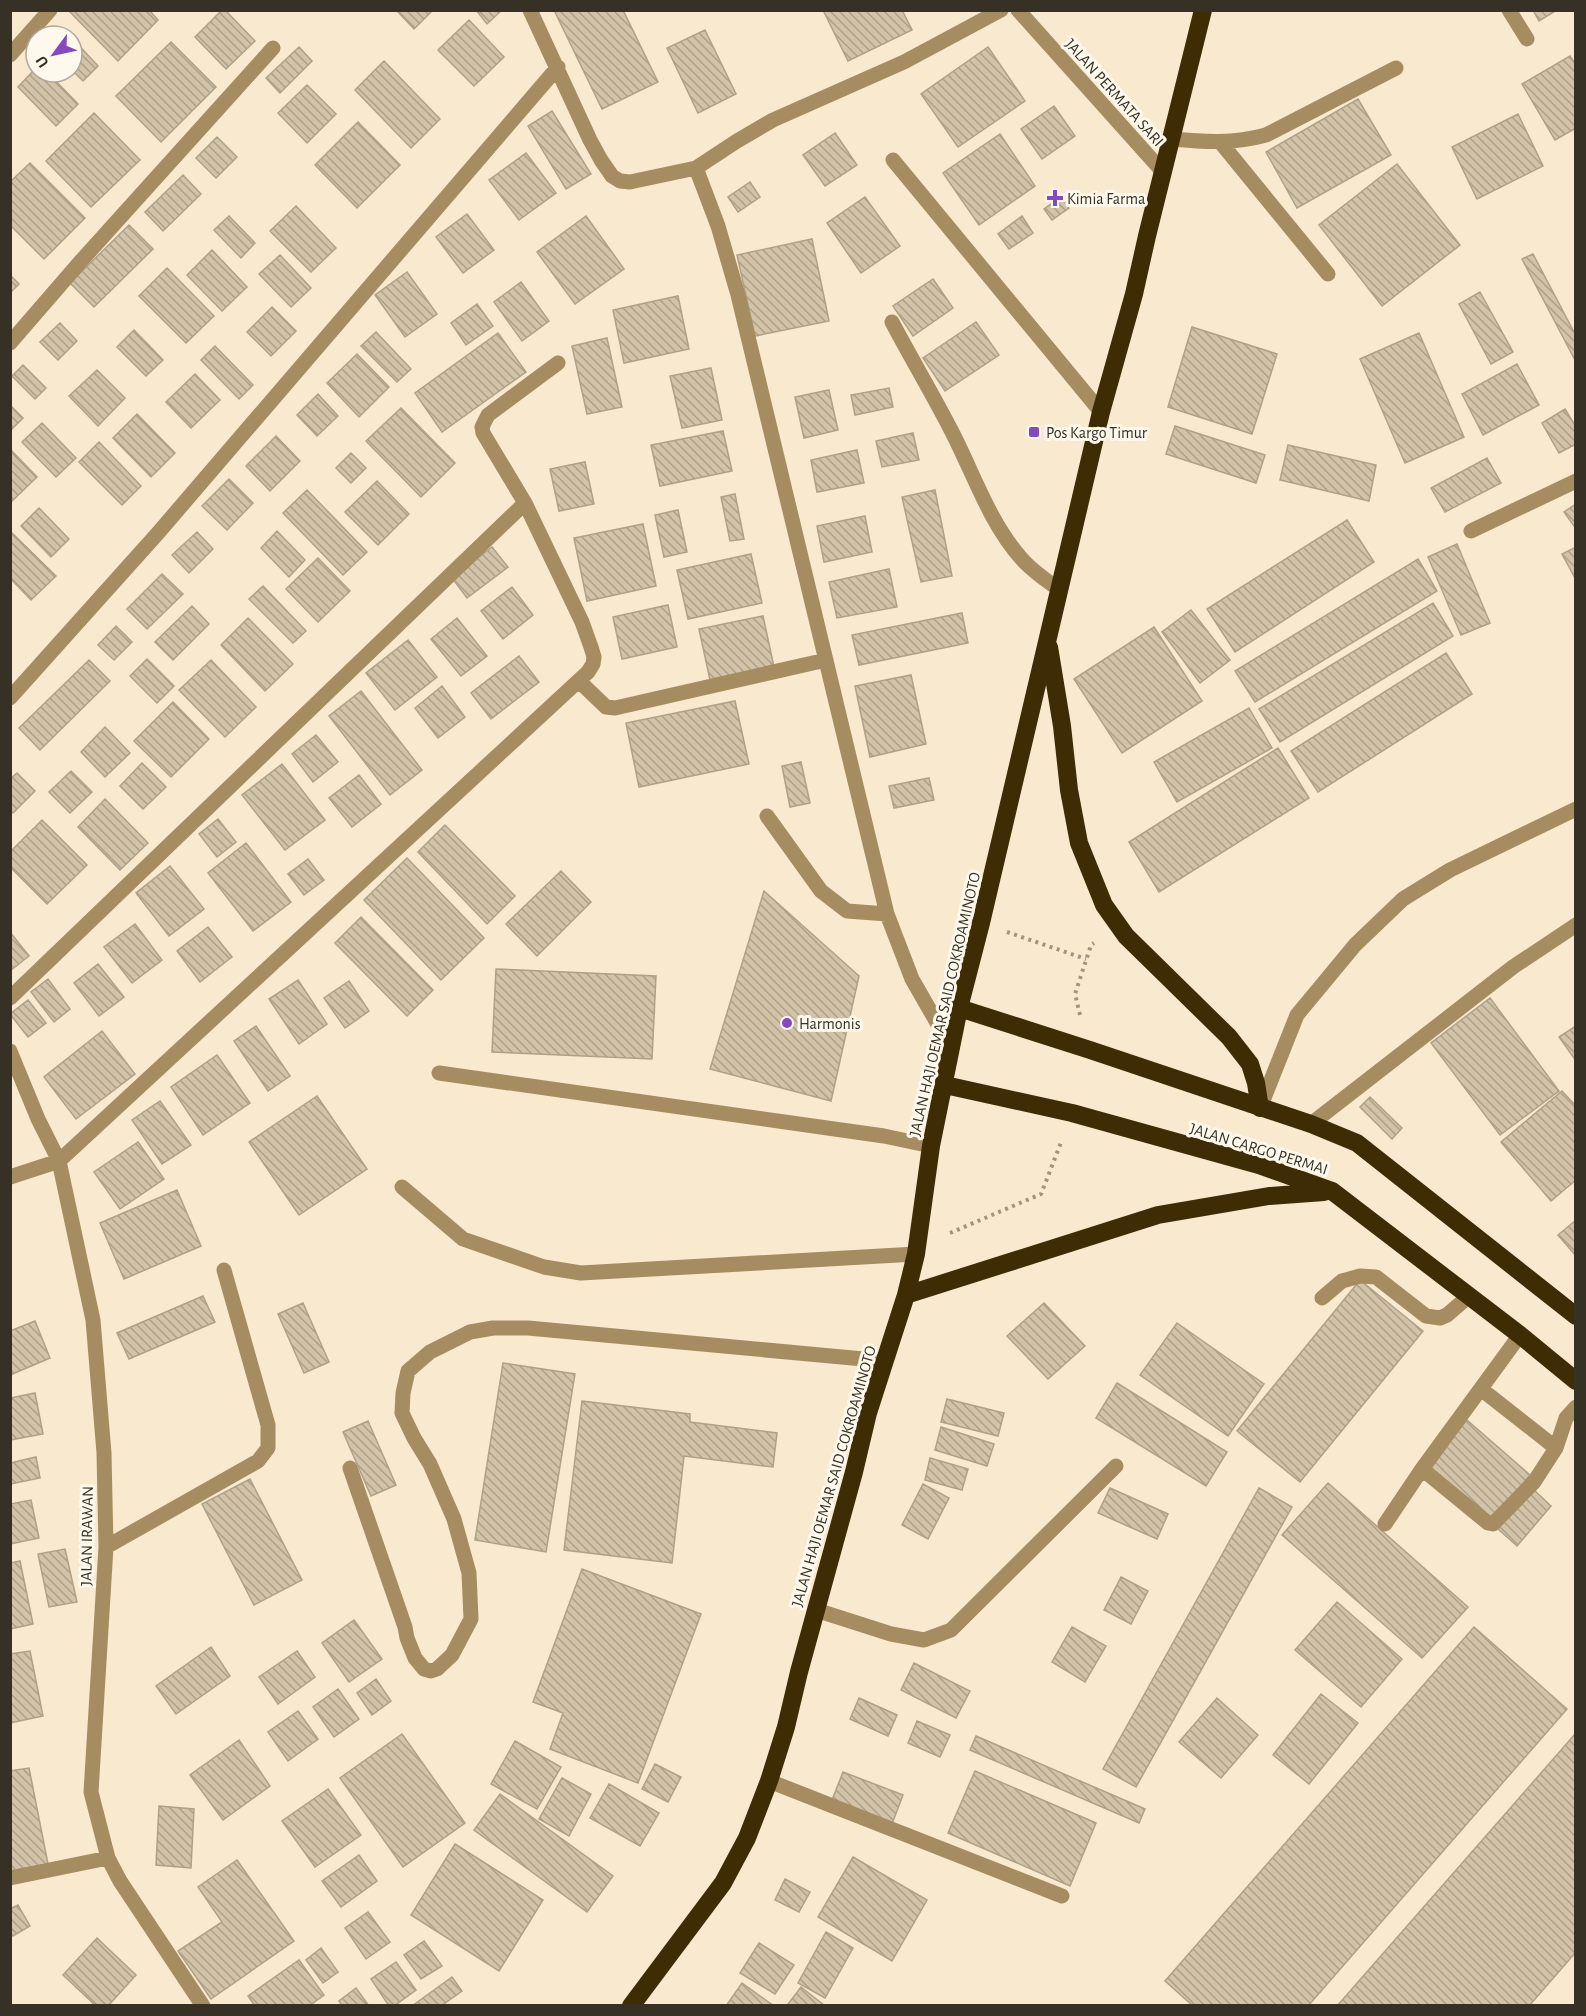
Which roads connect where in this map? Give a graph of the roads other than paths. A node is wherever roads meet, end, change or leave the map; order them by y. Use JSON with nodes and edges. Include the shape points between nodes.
{"nodes":[{"id":1,"x":50,"y":10,"type":"edge"},
{"id":2,"x":530,"y":10,"type":"edge"},
{"id":3,"x":1001,"y":10,"type":"edge"},
{"id":4,"x":1017,"y":10,"type":"edge"},
{"id":5,"x":1203,"y":10,"type":"edge"},
{"id":6,"x":1509,"y":10,"type":"edge"},
{"id":7,"x":1527,"y":39,"type":"dead end"},
{"id":8,"x":273,"y":48,"type":"dead end"},
{"id":9,"x":10,"y":55,"type":"edge"},
{"id":10,"x":558,"y":67,"type":"junction"},
{"id":11,"x":1396,"y":68,"type":"dead end"},
{"id":12,"x":1171,"y":139,"type":"junction"},
{"id":13,"x":1221,"y":143,"type":"junction"},
{"id":14,"x":893,"y":160,"type":"dead end"},
{"id":15,"x":696,"y":168,"type":"junction"},
{"id":16,"x":1163,"y":172,"type":"junction"},
{"id":17,"x":1328,"y":274,"type":"dead end"},
{"id":18,"x":892,"y":321,"type":"dead end"},
{"id":19,"x":10,"y":343,"type":"edge"},
{"id":20,"x":558,"y":363,"type":"dead end"},
{"id":21,"x":1101,"y":412,"type":"junction"},
{"id":22,"x":1575,"y":481,"type":"edge"},
{"id":23,"x":525,"y":503,"type":"junction"},
{"id":24,"x":1471,"y":531,"type":"dead end"},
{"id":25,"x":1060,"y":590,"type":"junction"},
{"id":26,"x":1048,"y":639,"type":"junction"},
{"id":27,"x":826,"y":660,"type":"junction"},
{"id":28,"x":579,"y":681,"type":"junction"},
{"id":29,"x":10,"y":698,"type":"edge"},
{"id":30,"x":1575,"y":809,"type":"edge"},
{"id":31,"x":767,"y":816,"type":"dead end"},
{"id":32,"x":887,"y":914,"type":"junction"},
{"id":33,"x":1575,"y":926,"type":"edge"},
{"id":34,"x":10,"y":999,"type":"edge"},
{"id":35,"x":959,"y":1008,"type":"junction"},
{"id":36,"x":951,"y":1047,"type":"junction"},
{"id":37,"x":10,"y":1051,"type":"edge"},
{"id":38,"x":439,"y":1073,"type":"dead end"},
{"id":39,"x":945,"y":1085,"type":"junction"},
{"id":40,"x":1260,"y":1108,"type":"junction"},
{"id":41,"x":1311,"y":1124,"type":"junction"},
{"id":42,"x":931,"y":1146,"type":"junction"},
{"id":43,"x":59,"y":1161,"type":"junction"},
{"id":44,"x":10,"y":1177,"type":"edge"},
{"id":45,"x":402,"y":1187,"type":"dead end"},
{"id":46,"x":1332,"y":1191,"type":"junction"},
{"id":47,"x":916,"y":1254,"type":"junction"},
{"id":48,"x":224,"y":1270,"type":"dead end"},
{"id":49,"x":906,"y":1295,"type":"junction"},
{"id":50,"x":1469,"y":1296,"type":"junction"},
{"id":51,"x":1322,"y":1298,"type":"dead end"},
{"id":52,"x":1575,"y":1316,"type":"edge"},
{"id":53,"x":1520,"y":1335,"type":"junction"},
{"id":54,"x":885,"y":1361,"type":"junction"},
{"id":55,"x":1575,"y":1381,"type":"edge"},
{"id":56,"x":1481,"y":1389,"type":"junction"},
{"id":57,"x":1575,"y":1407,"type":"edge"},
{"id":58,"x":1556,"y":1448,"type":"junction"},
{"id":59,"x":1116,"y":1466,"type":"dead end"},
{"id":60,"x":350,"y":1468,"type":"dead end"},
{"id":61,"x":1422,"y":1469,"type":"junction"},
{"id":62,"x":1385,"y":1524,"type":"dead end"},
{"id":63,"x":106,"y":1547,"type":"junction"},
{"id":64,"x":816,"y":1610,"type":"junction"},
{"id":65,"x":769,"y":1781,"type":"junction"},
{"id":66,"x":108,"y":1858,"type":"junction"},
{"id":67,"x":10,"y":1878,"type":"edge"},
{"id":68,"x":1062,"y":1896,"type":"dead end"},
{"id":69,"x":202,"y":2006,"type":"edge"},
{"id":70,"x":631,"y":2006,"type":"edge"}],
"edges":[{"from":1,"to":9,"type":"street"},
{"from":2,"to":10,"type":"street"},
{"from":3,"to":15,"type":"street","via":[[904,62],[773,120]]},
{"from":4,"to":16,"type":"street","name":"JALAN PERMATA SARI"},
{"from":5,"to":12,"type":"highway","name":"JALAN HAJI OEMAR SAID COKROAMINOTO"},
{"from":6,"to":7,"type":"street"},
{"from":8,"to":19,"type":"street"},
{"from":10,"to":15,"type":"street","via":[[590,140],[612,176],[630,182]]},
{"from":10,"to":29,"type":"street","via":[[158,533]]},
{"from":11,"to":13,"type":"street","via":[[1266,135]]},
{"from":12,"to":13,"type":"street"},
{"from":12,"to":16,"type":"highway","name":"JALAN HAJI OEMAR SAID COKROAMINOTO"},
{"from":13,"to":17,"type":"street"},
{"from":14,"to":21,"type":"street"},
{"from":15,"to":27,"type":"street","via":[[738,295]]},
{"from":16,"to":21,"type":"highway","name":"JALAN HAJI OEMAR SAID COKROAMINOTO"},
{"from":18,"to":25,"type":"street","via":[[1005,536],[1021,558]]},
{"from":20,"to":23,"type":"street","via":[[488,415],[482,428]]},
{"from":21,"to":25,"type":"highway","name":"JALAN HAJI OEMAR SAID COKROAMINOTO"},
{"from":22,"to":24,"type":"street"},
{"from":23,"to":28,"type":"street","via":[[591,647],[593,664]]},
{"from":23,"to":34,"type":"street"},
{"from":25,"to":26,"type":"highway","name":"JALAN HAJI OEMAR SAID COKROAMINOTO"},
{"from":26,"to":35,"type":"highway","name":"JALAN HAJI OEMAR SAID COKROAMINOTO"},
{"from":26,"to":40,"type":"highway","via":[[1079,843],[1104,905],[1126,936],[1229,1037],[1250,1064]]},
{"from":27,"to":28,"type":"street","via":[[615,708],[606,707]]},
{"from":27,"to":32,"type":"street"},
{"from":28,"to":43,"type":"street"},
{"from":30,"to":40,"type":"street","via":[[1450,870],[1403,899],[1355,945],[1297,1015]]},
{"from":31,"to":32,"type":"street","via":[[821,891],[847,911]]},
{"from":32,"to":36,"type":"street","via":[[912,979]]},
{"from":33,"to":41,"type":"street","via":[[1513,967]]},
{"from":35,"to":36,"type":"highway","name":"JALAN HAJI OEMAR SAID COKROAMINOTO"},
{"from":35,"to":40,"type":"highway"},
{"from":36,"to":39,"type":"highway","name":"JALAN HAJI OEMAR SAID COKROAMINOTO"},
{"from":37,"to":43,"type":"street","name":"JALAN IRAWAN"},
{"from":38,"to":42,"type":"street"},
{"from":39,"to":42,"type":"highway","name":"JALAN HAJI OEMAR SAID COKROAMINOTO"},
{"from":39,"to":46,"type":"highway","name":"JALAN CARGO PERMAI","via":[[1072,1113],[1259,1165]]},
{"from":40,"to":41,"type":"highway"},
{"from":41,"to":52,"type":"highway","via":[[1357,1143]]},
{"from":42,"to":47,"type":"highway","name":"JALAN HAJI OEMAR SAID COKROAMINOTO"},
{"from":43,"to":44,"type":"street"},
{"from":43,"to":63,"type":"street","name":"JALAN IRAWAN","via":[[93,1320],[104,1453]]},
{"from":45,"to":47,"type":"street","via":[[463,1239],[544,1267],[581,1273]]},
{"from":46,"to":49,"type":"highway","via":[[1269,1196],[1158,1215]]},
{"from":46,"to":50,"type":"highway","name":"JALAN CARGO PERMAI"},
{"from":47,"to":49,"type":"highway","name":"JALAN HAJI OEMAR SAID COKROAMINOTO"},
{"from":48,"to":63,"type":"street","via":[[268,1425],[268,1448],[258,1461]]},
{"from":49,"to":54,"type":"highway","name":"JALAN HAJI OEMAR SAID COKROAMINOTO"},
{"from":50,"to":51,"type":"street","via":[[1440,1318],[1426,1316],[1376,1278],[1360,1276],[1342,1281]]},
{"from":50,"to":53,"type":"highway","name":"JALAN CARGO PERMAI"},
{"from":53,"to":55,"type":"highway","name":"JALAN CARGO PERMAI"},
{"from":53,"to":56,"type":"street"},
{"from":54,"to":60,"type":"street","via":[[528,1328],[470,1332],[429,1352],[408,1371],[402,1413],[454,1519],[469,1573],[471,1619],[452,1655],[431,1671],[415,1658],[407,1638]]},
{"from":54,"to":64,"type":"highway","name":"JALAN HAJI OEMAR SAID COKROAMINOTO"},
{"from":56,"to":58,"type":"street"},
{"from":56,"to":61,"type":"street"},
{"from":57,"to":58,"type":"street","via":[[1566,1418]]},
{"from":58,"to":61,"type":"street","via":[[1534,1482],[1493,1524]]},
{"from":59,"to":64,"type":"street","via":[[951,1630],[924,1640],[891,1634]]},
{"from":61,"to":62,"type":"street"},
{"from":63,"to":66,"type":"street","name":"JALAN IRAWAN","via":[[91,1792]]},
{"from":64,"to":65,"type":"highway","name":"JALAN HAJI OEMAR SAID COKROAMINOTO"},
{"from":65,"to":68,"type":"street"},
{"from":65,"to":70,"type":"highway","name":"JALAN HAJI OEMAR SAID COKROAMINOTO","via":[[747,1838],[723,1883]]},
{"from":66,"to":67,"type":"street"},
{"from":66,"to":69,"type":"street","name":"JALAN IRAWAN"}]}
